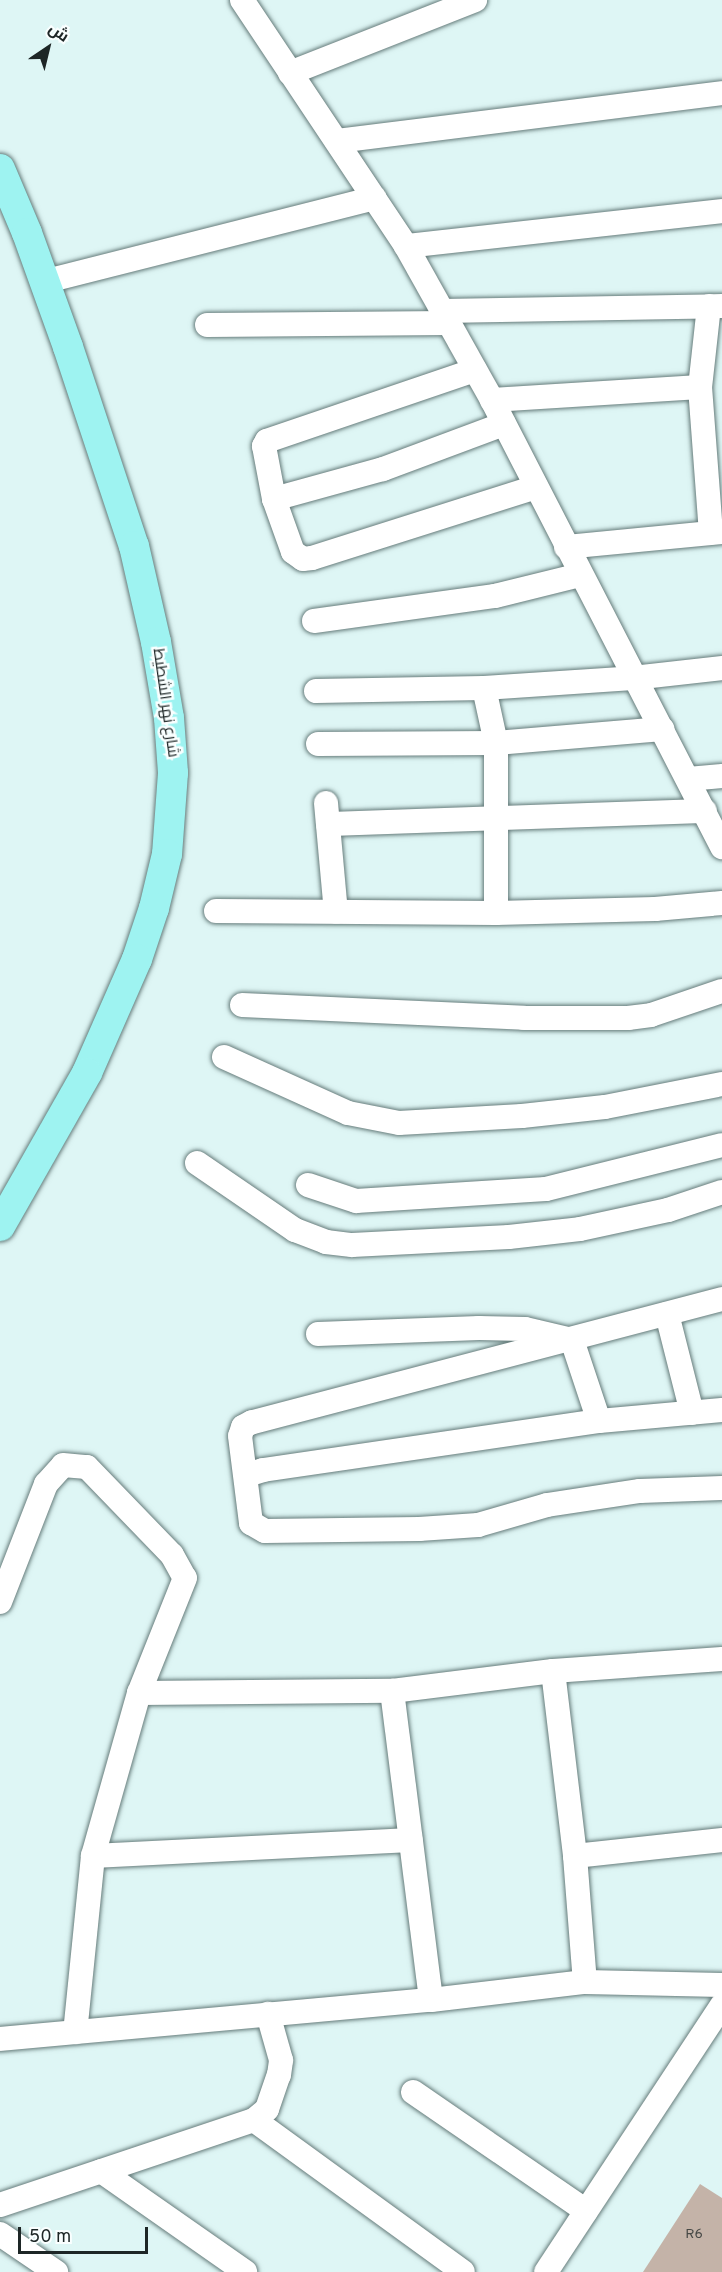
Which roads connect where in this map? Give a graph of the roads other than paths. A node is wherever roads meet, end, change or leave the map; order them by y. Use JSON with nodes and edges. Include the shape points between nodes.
{"nodes":[{"id":1,"x":242,"y":0,"type":"edge"},
{"id":2,"x":476,"y":0,"type":"edge"},
{"id":3,"x":290,"y":73,"type":"junction"},
{"id":4,"x":722,"y":93,"type":"edge"},
{"id":5,"x":337,"y":141,"type":"junction"},
{"id":6,"x":0,"y":169,"type":"edge"},
{"id":7,"x":375,"y":198,"type":"junction"},
{"id":8,"x":722,"y":211,"type":"edge"},
{"id":9,"x":406,"y":246,"type":"junction"},
{"id":10,"x":43,"y":282,"type":"junction"},
{"id":11,"x":716,"y":306,"type":"edge"},
{"id":12,"x":445,"y":317,"type":"junction"},
{"id":13,"x":207,"y":325,"type":"dead end"},
{"id":14,"x":475,"y":370,"type":"junction"},
{"id":15,"x":700,"y":387,"type":"junction"},
{"id":16,"x":492,"y":400,"type":"junction"},
{"id":17,"x":504,"y":424,"type":"junction"},
{"id":18,"x":536,"y":487,"type":"junction"},
{"id":19,"x":274,"y":499,"type":"junction"},
{"id":20,"x":717,"y":532,"type":"edge"},
{"id":21,"x":566,"y":547,"type":"junction"},
{"id":22,"x":580,"y":575,"type":"junction"},
{"id":23,"x":314,"y":621,"type":"dead end"},
{"id":24,"x":722,"y":668,"type":"edge"},
{"id":25,"x":633,"y":678,"type":"junction"},
{"id":26,"x":484,"y":688,"type":"junction"},
{"id":27,"x":316,"y":692,"type":"dead end"},
{"id":28,"x":662,"y":729,"type":"junction"},
{"id":29,"x":496,"y":743,"type":"junction"},
{"id":30,"x":318,"y":744,"type":"dead end"},
{"id":31,"x":722,"y":776,"type":"edge"},
{"id":32,"x":688,"y":779,"type":"junction"},
{"id":33,"x":705,"y":811,"type":"junction"},
{"id":34,"x":498,"y":817,"type":"junction"},
{"id":35,"x":722,"y":847,"type":"edge"},
{"id":36,"x":722,"y":903,"type":"edge"},
{"id":37,"x":216,"y":911,"type":"dead end"},
{"id":38,"x":336,"y":912,"type":"junction"},
{"id":39,"x":496,"y":913,"type":"junction"},
{"id":40,"x":722,"y":991,"type":"edge"},
{"id":41,"x":242,"y":1005,"type":"dead end"},
{"id":42,"x":224,"y":1056,"type":"dead end"},
{"id":43,"x":722,"y":1084,"type":"edge"},
{"id":44,"x":722,"y":1145,"type":"edge"},
{"id":45,"x":197,"y":1163,"type":"dead end"},
{"id":46,"x":308,"y":1185,"type":"dead end"},
{"id":47,"x":722,"y":1192,"type":"edge"},
{"id":48,"x":0,"y":1226,"type":"edge"},
{"id":49,"x":722,"y":1299,"type":"edge"},
{"id":50,"x":667,"y":1314,"type":"junction"},
{"id":51,"x":318,"y":1334,"type":"dead end"},
{"id":52,"x":572,"y":1340,"type":"junction"},
{"id":53,"x":722,"y":1410,"type":"edge"},
{"id":54,"x":692,"y":1413,"type":"junction"},
{"id":55,"x":599,"y":1421,"type":"junction"},
{"id":56,"x":247,"y":1474,"type":"junction"},
{"id":57,"x":722,"y":1488,"type":"edge"},
{"id":58,"x":0,"y":1602,"type":"edge"},
{"id":59,"x":722,"y":1659,"type":"edge"},
{"id":60,"x":553,"y":1671,"type":"junction"},
{"id":61,"x":392,"y":1691,"type":"junction"},
{"id":62,"x":140,"y":1693,"type":"junction"},
{"id":63,"x":411,"y":1840,"type":"junction"},
{"id":64,"x":722,"y":1840,"type":"edge"},
{"id":65,"x":93,"y":1856,"type":"junction"},
{"id":66,"x":575,"y":1856,"type":"junction"},
{"id":67,"x":585,"y":1982,"type":"junction"},
{"id":68,"x":722,"y":1985,"type":"edge"},
{"id":69,"x":431,"y":2000,"type":"junction"},
{"id":70,"x":722,"y":2005,"type":"edge"},
{"id":71,"x":268,"y":2014,"type":"junction"},
{"id":72,"x":75,"y":2032,"type":"junction"},
{"id":73,"x":0,"y":2039,"type":"edge"},
{"id":74,"x":413,"y":2092,"type":"dead end"},
{"id":75,"x":254,"y":2120,"type":"junction"},
{"id":76,"x":101,"y":2171,"type":"junction"},
{"id":77,"x":0,"y":2205,"type":"edge"},
{"id":78,"x":586,"y":2211,"type":"junction"},
{"id":79,"x":0,"y":2234,"type":"edge"},
{"id":80,"x":56,"y":2272,"type":"edge"},
{"id":81,"x":245,"y":2272,"type":"edge"},
{"id":82,"x":463,"y":2272,"type":"edge"},
{"id":83,"x":546,"y":2272,"type":"edge"}],
"edges":[{"from":1,"to":3,"type":"street"},
{"from":2,"to":3,"type":"street"},
{"from":3,"to":5,"type":"street"},
{"from":4,"to":5,"type":"street"},
{"from":5,"to":7,"type":"street"},
{"from":6,"to":10,"type":"main road","name":"شارع نهر الشطيط"},
{"from":7,"to":9,"type":"street"},
{"from":7,"to":10,"type":"street"},
{"from":8,"to":9,"type":"street"},
{"from":9,"to":12,"type":"street"},
{"from":10,"to":48,"type":"main road","name":"شارع نهر الشطيط","via":[[119,499],[144,584],[169,718],[173,800],[161,881],[134,968],[87,1073]]},
{"from":11,"to":12,"type":"street"},
{"from":11,"to":15,"type":"street"},
{"from":12,"to":13,"type":"street"},
{"from":12,"to":14,"type":"street"},
{"from":14,"to":16,"type":"street"},
{"from":14,"to":19,"type":"street","via":[[267,441],[264,446]]},
{"from":15,"to":16,"type":"street"},
{"from":15,"to":20,"type":"street"},
{"from":16,"to":17,"type":"street"},
{"from":17,"to":18,"type":"street"},
{"from":17,"to":19,"type":"street","via":[[384,469]]},
{"from":18,"to":19,"type":"street","via":[[303,559],[293,552]]},
{"from":18,"to":21,"type":"street"},
{"from":20,"to":21,"type":"street"},
{"from":21,"to":22,"type":"street"},
{"from":22,"to":23,"type":"street","via":[[495,596]]},
{"from":22,"to":25,"type":"street"},
{"from":24,"to":25,"type":"street"},
{"from":25,"to":26,"type":"street"},
{"from":25,"to":28,"type":"street"},
{"from":26,"to":27,"type":"street"},
{"from":26,"to":29,"type":"street"},
{"from":28,"to":29,"type":"street"},
{"from":28,"to":32,"type":"street"},
{"from":29,"to":30,"type":"street"},
{"from":29,"to":34,"type":"street"},
{"from":31,"to":32,"type":"street"},
{"from":32,"to":33,"type":"street"},
{"from":33,"to":34,"type":"street"},
{"from":33,"to":35,"type":"street"},
{"from":34,"to":38,"type":"street","via":[[327,813]]},
{"from":34,"to":39,"type":"street"},
{"from":36,"to":39,"type":"street"},
{"from":37,"to":38,"type":"street"},
{"from":38,"to":39,"type":"street"},
{"from":40,"to":41,"type":"street","via":[[651,1015],[627,1018],[524,1018]]},
{"from":42,"to":43,"type":"street","via":[[348,1113],[399,1123],[605,1107]]},
{"from":44,"to":46,"type":"street","via":[[546,1189],[356,1201]]},
{"from":45,"to":47,"type":"street","via":[[295,1230],[326,1242],[352,1245],[509,1237],[580,1228],[668,1210]]},
{"from":49,"to":50,"type":"street"},
{"from":50,"to":52,"type":"street"},
{"from":50,"to":54,"type":"street"},
{"from":51,"to":52,"type":"street","via":[[502,1328]]},
{"from":52,"to":55,"type":"street"},
{"from":52,"to":56,"type":"street","via":[[252,1422],[243,1427],[240,1436]]},
{"from":53,"to":54,"type":"street"},
{"from":54,"to":55,"type":"street"},
{"from":55,"to":56,"type":"street"},
{"from":56,"to":57,"type":"street","via":[[251,1523],[265,1531],[478,1525],[547,1504],[640,1491]]},
{"from":58,"to":62,"type":"street","via":[[46,1484],[63,1465],[87,1467],[172,1555],[185,1578]]},
{"from":59,"to":60,"type":"street"},
{"from":60,"to":61,"type":"street"},
{"from":60,"to":66,"type":"street"},
{"from":61,"to":62,"type":"street"},
{"from":61,"to":63,"type":"street"},
{"from":62,"to":65,"type":"street"},
{"from":63,"to":65,"type":"street"},
{"from":63,"to":69,"type":"street"},
{"from":64,"to":66,"type":"street"},
{"from":65,"to":72,"type":"street"},
{"from":66,"to":67,"type":"street"},
{"from":67,"to":68,"type":"street"},
{"from":67,"to":69,"type":"street"},
{"from":69,"to":71,"type":"street"},
{"from":70,"to":78,"type":"street"},
{"from":71,"to":72,"type":"street"},
{"from":71,"to":75,"type":"street","via":[[281,2060],[267,2109]]},
{"from":72,"to":73,"type":"street"},
{"from":74,"to":78,"type":"street"},
{"from":75,"to":76,"type":"street"},
{"from":75,"to":82,"type":"street"},
{"from":76,"to":77,"type":"street"},
{"from":76,"to":81,"type":"street"},
{"from":78,"to":83,"type":"street"},
{"from":79,"to":80,"type":"street"}]}
